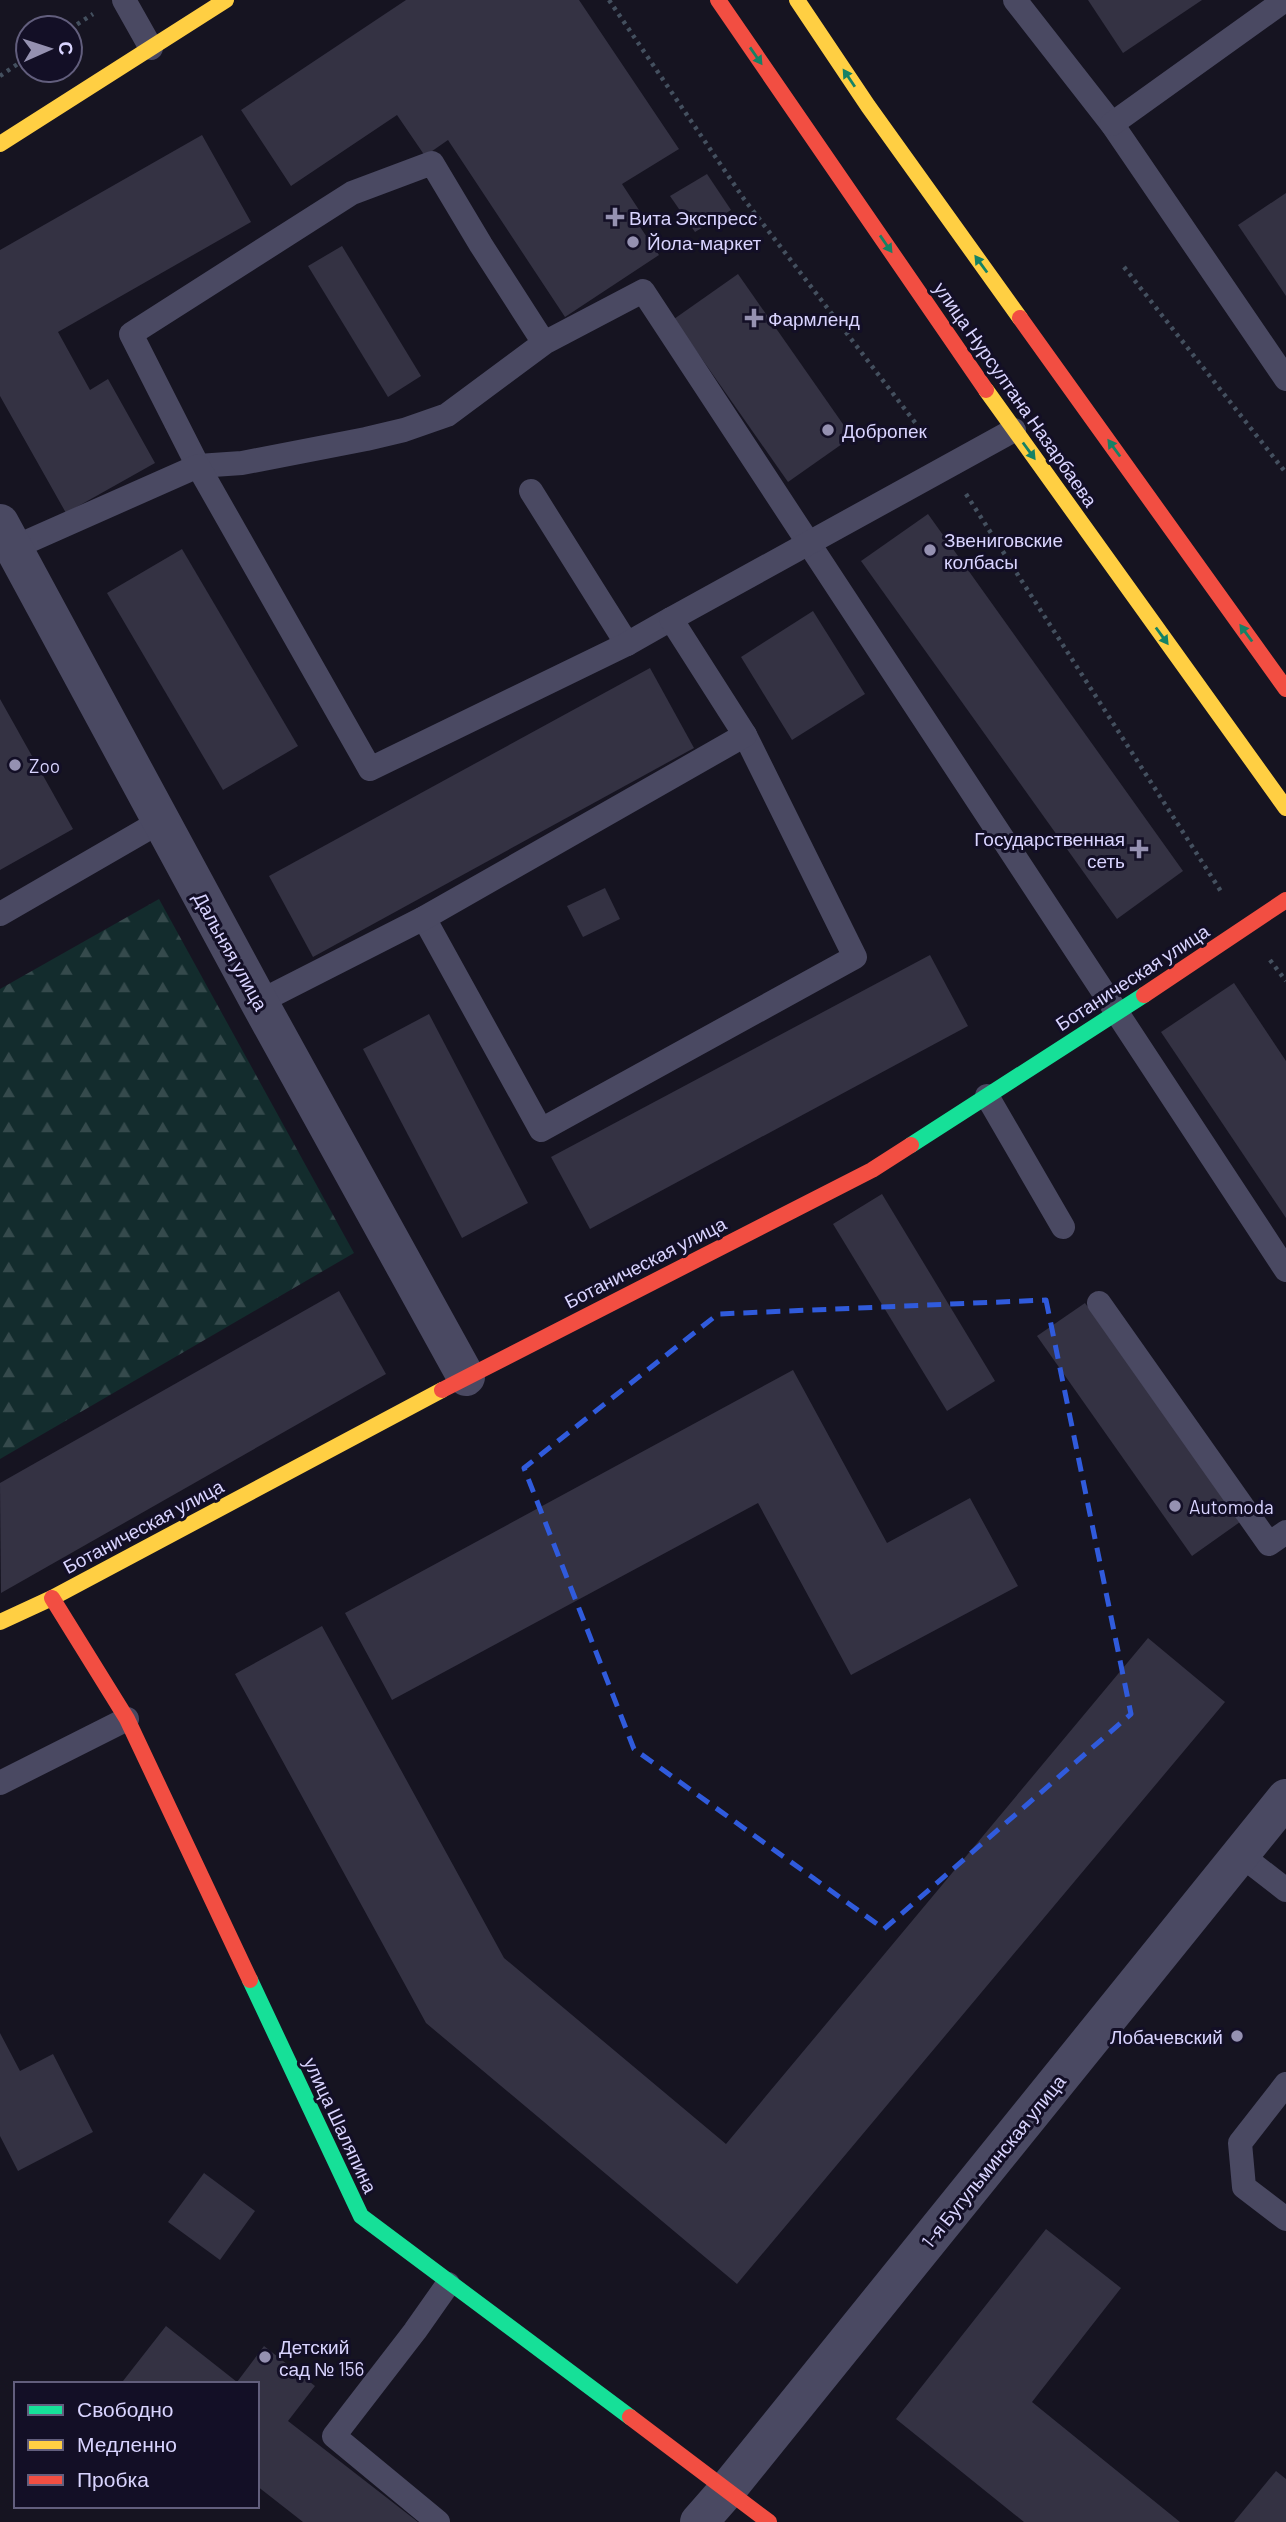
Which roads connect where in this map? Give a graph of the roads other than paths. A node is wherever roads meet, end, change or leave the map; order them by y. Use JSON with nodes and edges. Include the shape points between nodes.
{"nodes":[{"id":1,"x":124,"y":0,"type":"edge"},
{"id":2,"x":226,"y":0,"type":"edge"},
{"id":3,"x":718,"y":0,"type":"edge"},
{"id":4,"x":797,"y":0,"type":"edge"},
{"id":5,"x":1015,"y":0,"type":"edge"},
{"id":6,"x":1285,"y":0,"type":"edge"},
{"id":7,"x":151,"y":48,"type":"junction"},
{"id":8,"x":1112,"y":124,"type":"junction"},
{"id":9,"x":2,"y":139,"type":"edge"},
{"id":10,"x":544,"y":343,"type":"junction"},
{"id":11,"x":1285,"y":373,"type":"edge"},
{"id":12,"x":1014,"y":430,"type":"junction"},
{"id":13,"x":198,"y":466,"type":"junction"},
{"id":14,"x":531,"y":491,"type":"dead end"},
{"id":15,"x":6,"y":536,"type":"edge"},
{"id":16,"x":810,"y":542,"type":"junction"},
{"id":17,"x":671,"y":619,"type":"junction"},
{"id":18,"x":626,"y":644,"type":"junction"},
{"id":19,"x":1286,"y":689,"type":"edge"},
{"id":20,"x":745,"y":735,"type":"junction"},
{"id":21,"x":1286,"y":808,"type":"edge"},
{"id":22,"x":161,"y":821,"type":"junction"},
{"id":23,"x":1286,"y":900,"type":"edge"},
{"id":24,"x":0,"y":914,"type":"edge"},
{"id":25,"x":424,"y":918,"type":"junction"},
{"id":26,"x":259,"y":1002,"type":"junction"},
{"id":27,"x":1118,"y":1012,"type":"junction"},
{"id":28,"x":987,"y":1096,"type":"junction"},
{"id":29,"x":1063,"y":1227,"type":"dead end"},
{"id":30,"x":1286,"y":1270,"type":"edge"},
{"id":31,"x":1099,"y":1303,"type":"dead end"},
{"id":32,"x":466,"y":1377,"type":"junction"},
{"id":33,"x":1286,"y":1532,"type":"edge"},
{"id":34,"x":52,"y":1598,"type":"junction"},
{"id":35,"x":0,"y":1622,"type":"edge"},
{"id":36,"x":127,"y":1719,"type":"junction"},
{"id":37,"x":0,"y":1783,"type":"edge"},
{"id":38,"x":1286,"y":1798,"type":"edge"},
{"id":39,"x":1241,"y":1855,"type":"junction"},
{"id":40,"x":1286,"y":1890,"type":"edge"},
{"id":41,"x":1286,"y":2084,"type":"edge"},
{"id":42,"x":1286,"y":2219,"type":"edge"},
{"id":43,"x":448,"y":2284,"type":"junction"},
{"id":44,"x":727,"y":2490,"type":"junction"},
{"id":45,"x":438,"y":2522,"type":"edge"},
{"id":46,"x":699,"y":2522,"type":"edge"},
{"id":47,"x":769,"y":2522,"type":"edge"}],
"edges":[{"from":1,"to":7,"type":"lane"},
{"from":2,"to":7,"type":"street"},
{"from":3,"to":12,"type":"street","name":"улица Нурсултана Назарбаева","one_way":true},
{"from":19,"to":4,"type":"street","one_way":true},
{"from":5,"to":8,"type":"lane"},
{"from":6,"to":8,"type":"lane"},
{"from":7,"to":9,"type":"street"},
{"from":8,"to":11,"type":"lane"},
{"from":10,"to":13,"type":"lane","via":[[436,419],[366,439],[242,463]]},
{"from":10,"to":13,"type":"lane","via":[[432,163],[352,193],[131,334]]},
{"from":10,"to":16,"type":"lane","via":[[643,291]]},
{"from":12,"to":16,"type":"lane"},
{"from":12,"to":21,"type":"street","name":"улица Нурсултана Назарбаева","one_way":true},
{"from":13,"to":15,"type":"lane"},
{"from":13,"to":18,"type":"lane","via":[[370,769]]},
{"from":14,"to":18,"type":"lane"},
{"from":15,"to":22,"type":"street","name":"Дальняя улица"},
{"from":16,"to":17,"type":"lane"},
{"from":16,"to":27,"type":"lane"},
{"from":17,"to":18,"type":"lane"},
{"from":17,"to":20,"type":"lane"},
{"from":20,"to":25,"type":"lane"},
{"from":20,"to":25,"type":"lane","via":[[855,957],[541,1130]]},
{"from":22,"to":24,"type":"lane"},
{"from":22,"to":26,"type":"street","name":"Дальняя улица"},
{"from":23,"to":27,"type":"street","name":"Ботаническая улица"},
{"from":25,"to":26,"type":"lane"},
{"from":26,"to":32,"type":"street","name":"Дальняя улица"},
{"from":27,"to":28,"type":"street","name":"Ботаническая улица"},
{"from":27,"to":30,"type":"lane"},
{"from":28,"to":29,"type":"lane"},
{"from":28,"to":32,"type":"street","name":"Ботаническая улица","via":[[872,1170]]},
{"from":31,"to":33,"type":"lane","via":[[1269,1544]]},
{"from":32,"to":34,"type":"street","name":"Ботаническая улица"},
{"from":34,"to":35,"type":"street","name":"Ботаническая улица"},
{"from":34,"to":36,"type":"street","name":"улица Шаляпина"},
{"from":36,"to":37,"type":"lane"},
{"from":36,"to":43,"type":"street","name":"улица Шаляпина","via":[[361,2216]]},
{"from":38,"to":39,"type":"street","name":"1-я Бугульминская улица"},
{"from":39,"to":40,"type":"lane"},
{"from":39,"to":44,"type":"street","name":"1-я Бугульминская улица"},
{"from":41,"to":42,"type":"lane","via":[[1240,2143],[1244,2187]]},
{"from":43,"to":44,"type":"street","name":"улица Шаляпина"},
{"from":43,"to":45,"type":"lane","via":[[334,2436]]},
{"from":44,"to":46,"type":"street","name":"1-я Бугульминская улица"},
{"from":44,"to":47,"type":"street","name":"улица Шаляпина"}]}
